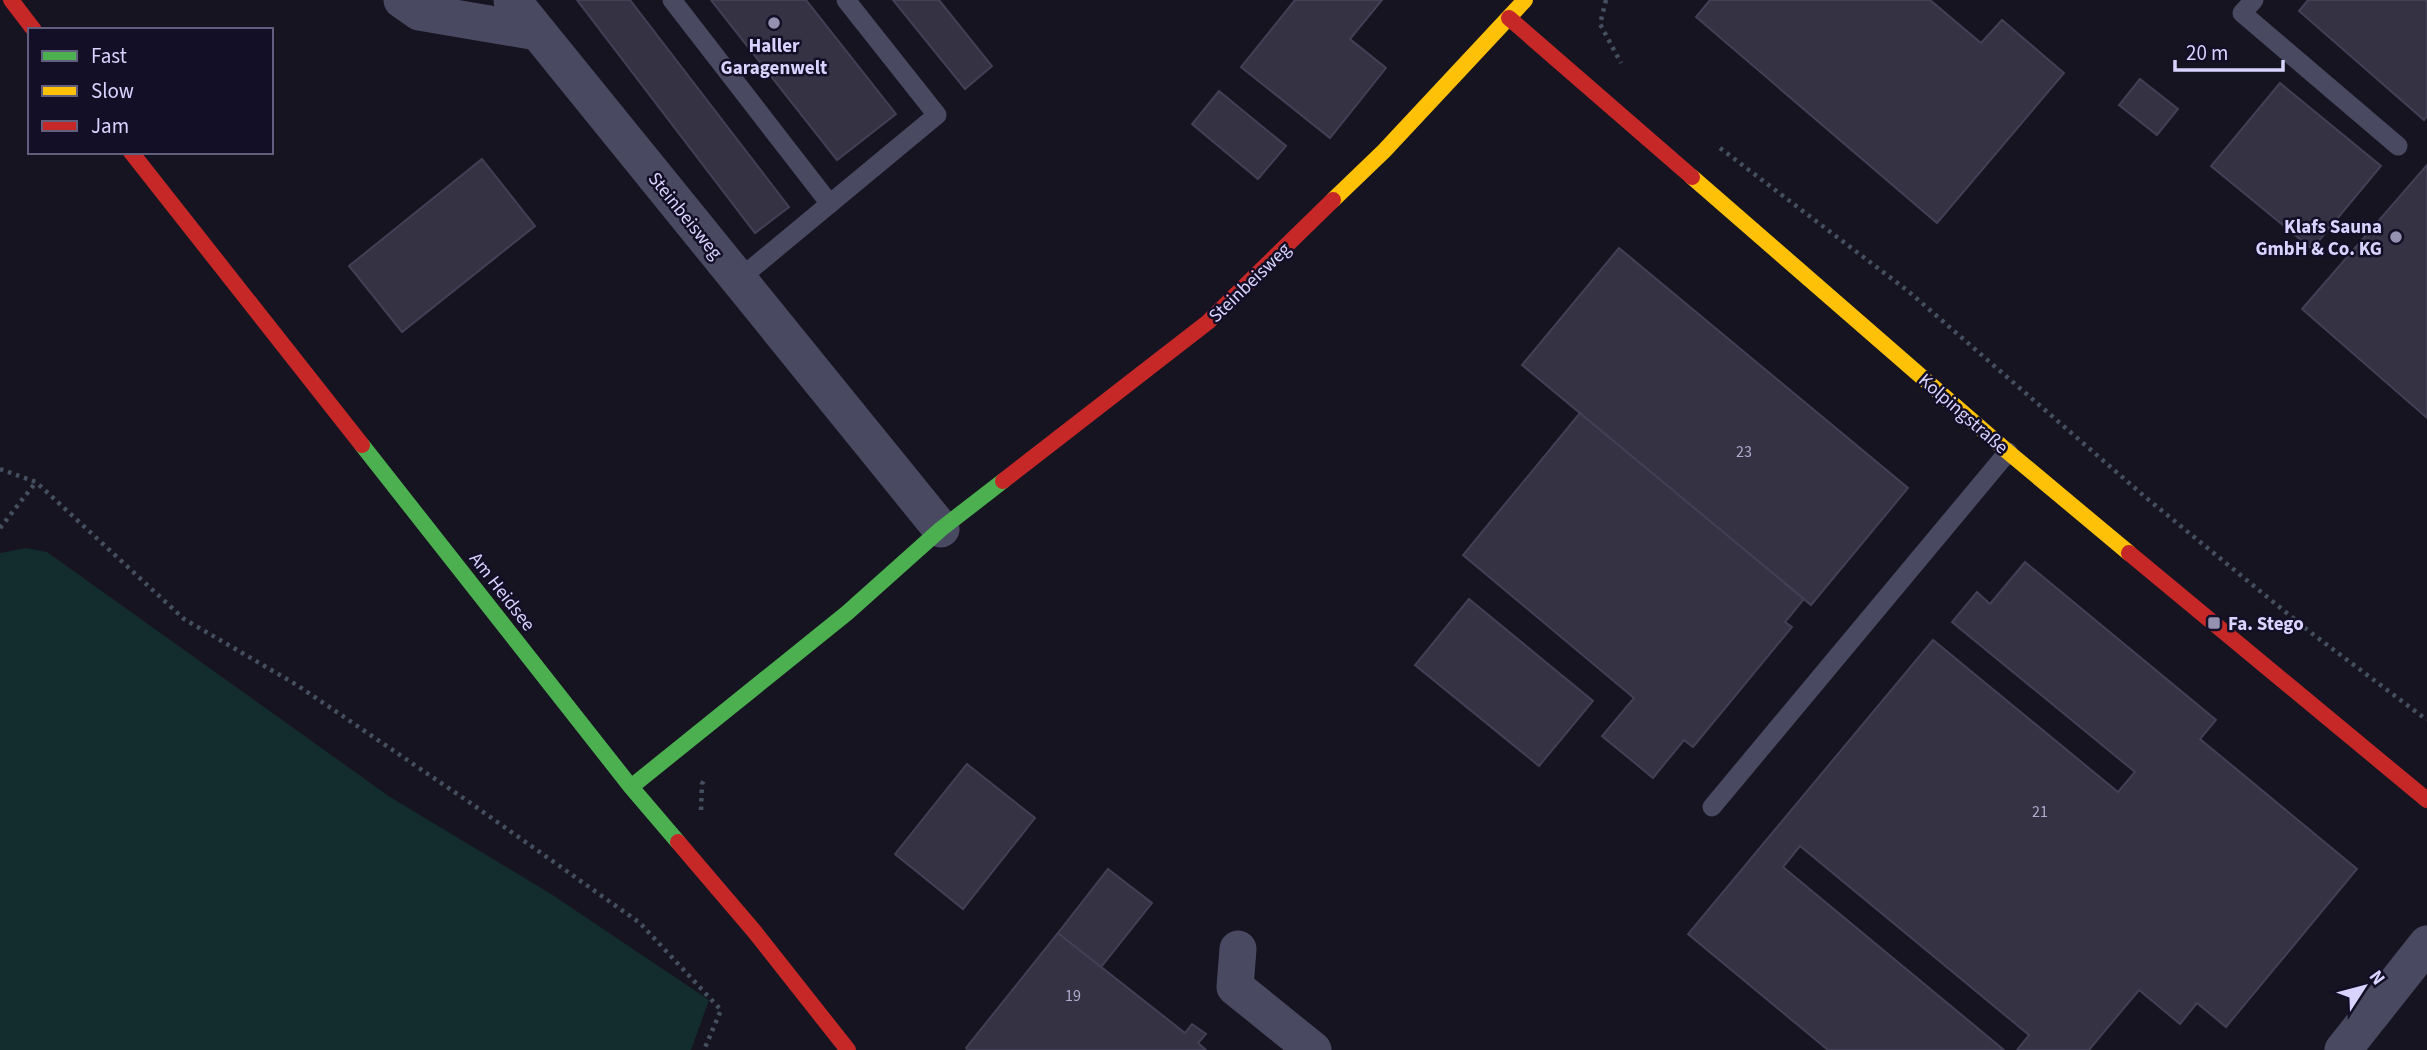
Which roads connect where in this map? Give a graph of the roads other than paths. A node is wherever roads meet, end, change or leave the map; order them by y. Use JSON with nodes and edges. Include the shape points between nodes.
{"nodes":[{"id":1,"x":11,"y":0,"type":"edge"},
{"id":2,"x":402,"y":0,"type":"edge"},
{"id":3,"x":512,"y":0,"type":"edge"},
{"id":4,"x":672,"y":0,"type":"edge"},
{"id":5,"x":846,"y":0,"type":"edge"},
{"id":6,"x":1525,"y":0,"type":"edge"},
{"id":7,"x":2254,"y":0,"type":"edge"},
{"id":8,"x":1509,"y":18,"type":"junction"},
{"id":9,"x":32,"y":28,"type":"edge"},
{"id":10,"x":537,"y":32,"type":"junction"},
{"id":11,"x":2398,"y":146,"type":"dead end"},
{"id":12,"x":133,"y":154,"type":"edge"},
{"id":13,"x":830,"y":204,"type":"junction"},
{"id":14,"x":738,"y":280,"type":"junction"},
{"id":15,"x":2008,"y":452,"type":"junction"},
{"id":16,"x":941,"y":528,"type":"junction"},
{"id":17,"x":631,"y":787,"type":"junction"},
{"id":18,"x":2427,"y":800,"type":"edge"},
{"id":19,"x":1712,"y":807,"type":"dead end"},
{"id":20,"x":2427,"y":944,"type":"edge"},
{"id":21,"x":1238,"y":949,"type":"dead end"},
{"id":22,"x":2347,"y":1049,"type":"edge"},
{"id":23,"x":848,"y":1050,"type":"edge"},
{"id":24,"x":1313,"y":1050,"type":"edge"}],
"edges":[{"from":1,"to":9,"type":"street"},
{"from":2,"to":10,"type":"street","via":[[419,12]]},
{"from":3,"to":10,"type":"street","name":"Steinbeisweg"},
{"from":4,"to":13,"type":"lane"},
{"from":5,"to":13,"type":"lane","via":[[937,116]]},
{"from":6,"to":8,"type":"street","name":"Steinbeisweg"},
{"from":7,"to":11,"type":"lane","via":[[2242,13]]},
{"from":8,"to":15,"type":"street","name":"Kolpingstraße"},
{"from":8,"to":16,"type":"street","name":"Steinbeisweg","via":[[1384,151],[1208,322]]},
{"from":10,"to":14,"type":"street","name":"Steinbeisweg"},
{"from":12,"to":17,"type":"street","name":"Am Heidsee"},
{"from":13,"to":14,"type":"lane"},
{"from":14,"to":16,"type":"street","name":"Steinbeisweg"},
{"from":15,"to":18,"type":"street","name":"Kolpingstraße"},
{"from":15,"to":19,"type":"lane"},
{"from":16,"to":17,"type":"street","name":"Steinbeisweg","via":[[848,613]]},
{"from":17,"to":23,"type":"street","name":"Am Heidsee"},
{"from":20,"to":22,"type":"street"},
{"from":21,"to":24,"type":"street","via":[[1235,987]]}]}
